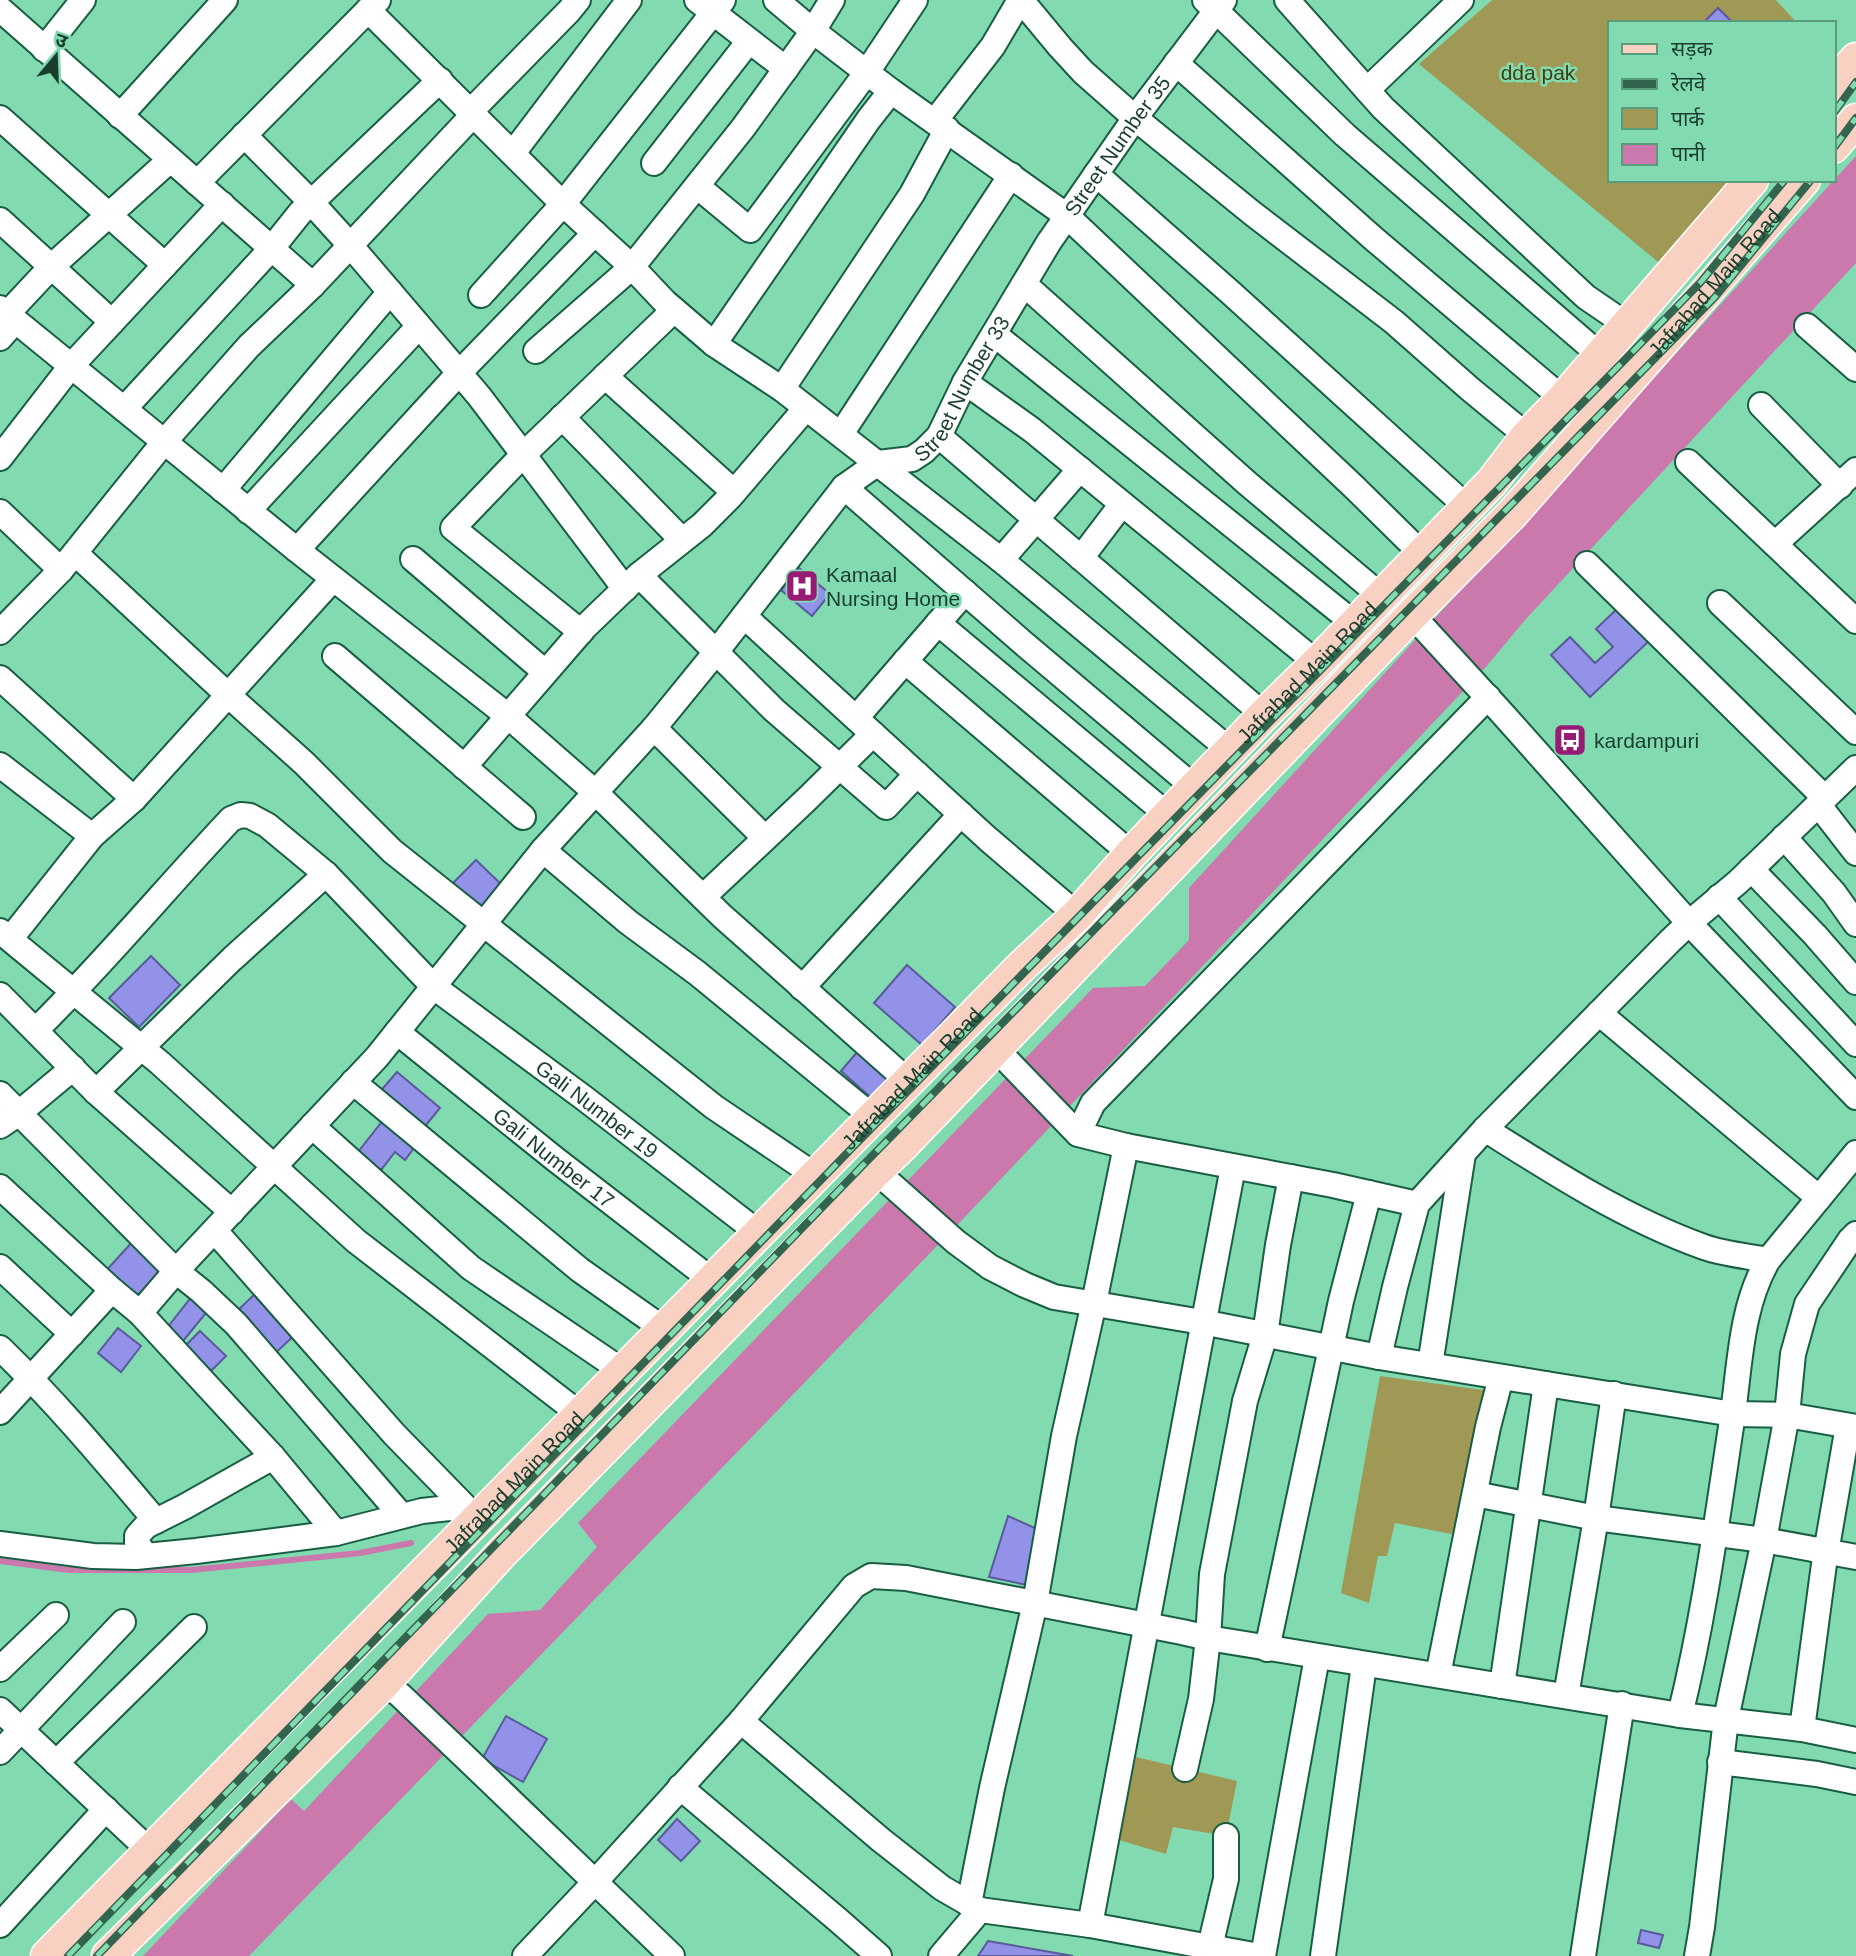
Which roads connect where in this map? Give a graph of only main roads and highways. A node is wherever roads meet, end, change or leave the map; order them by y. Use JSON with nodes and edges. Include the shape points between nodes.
{"nodes":[{"id":1,"x":1856,"y":59,"type":"edge"},
{"id":2,"x":1835,"y":83,"type":"edge"},
{"id":3,"x":1856,"y":120,"type":"edge"},
{"id":4,"x":1835,"y":144,"type":"edge"},
{"id":5,"x":1750,"y":182,"type":"edge"},
{"id":6,"x":1802,"y":182,"type":"edge"},
{"id":7,"x":1653,"y":295,"type":"junction"},
{"id":8,"x":1680,"y":323,"type":"junction"},
{"id":9,"x":47,"y":1956,"type":"edge"},
{"id":10,"x":108,"y":1956,"type":"edge"}],
"edges":[{"from":1,"to":2,"type":"main road"},
{"from":3,"to":4,"type":"main road"},
{"from":5,"to":7,"type":"main road","name":"Jafrabad Main Road"},
{"from":6,"to":8,"type":"main road","name":"Jafrabad Main Road"},
{"from":7,"to":8,"type":"main road"},
{"from":7,"to":9,"type":"main road","name":"Jafrabad Main Road","via":[[1492,482],[1077,915],[581,1415],[473,1514]]},
{"from":8,"to":10,"type":"main road","name":"Jafrabad Main Road","via":[[1512,514],[901,1147],[883,1177],[500,1555],[392,1689]]}]}
